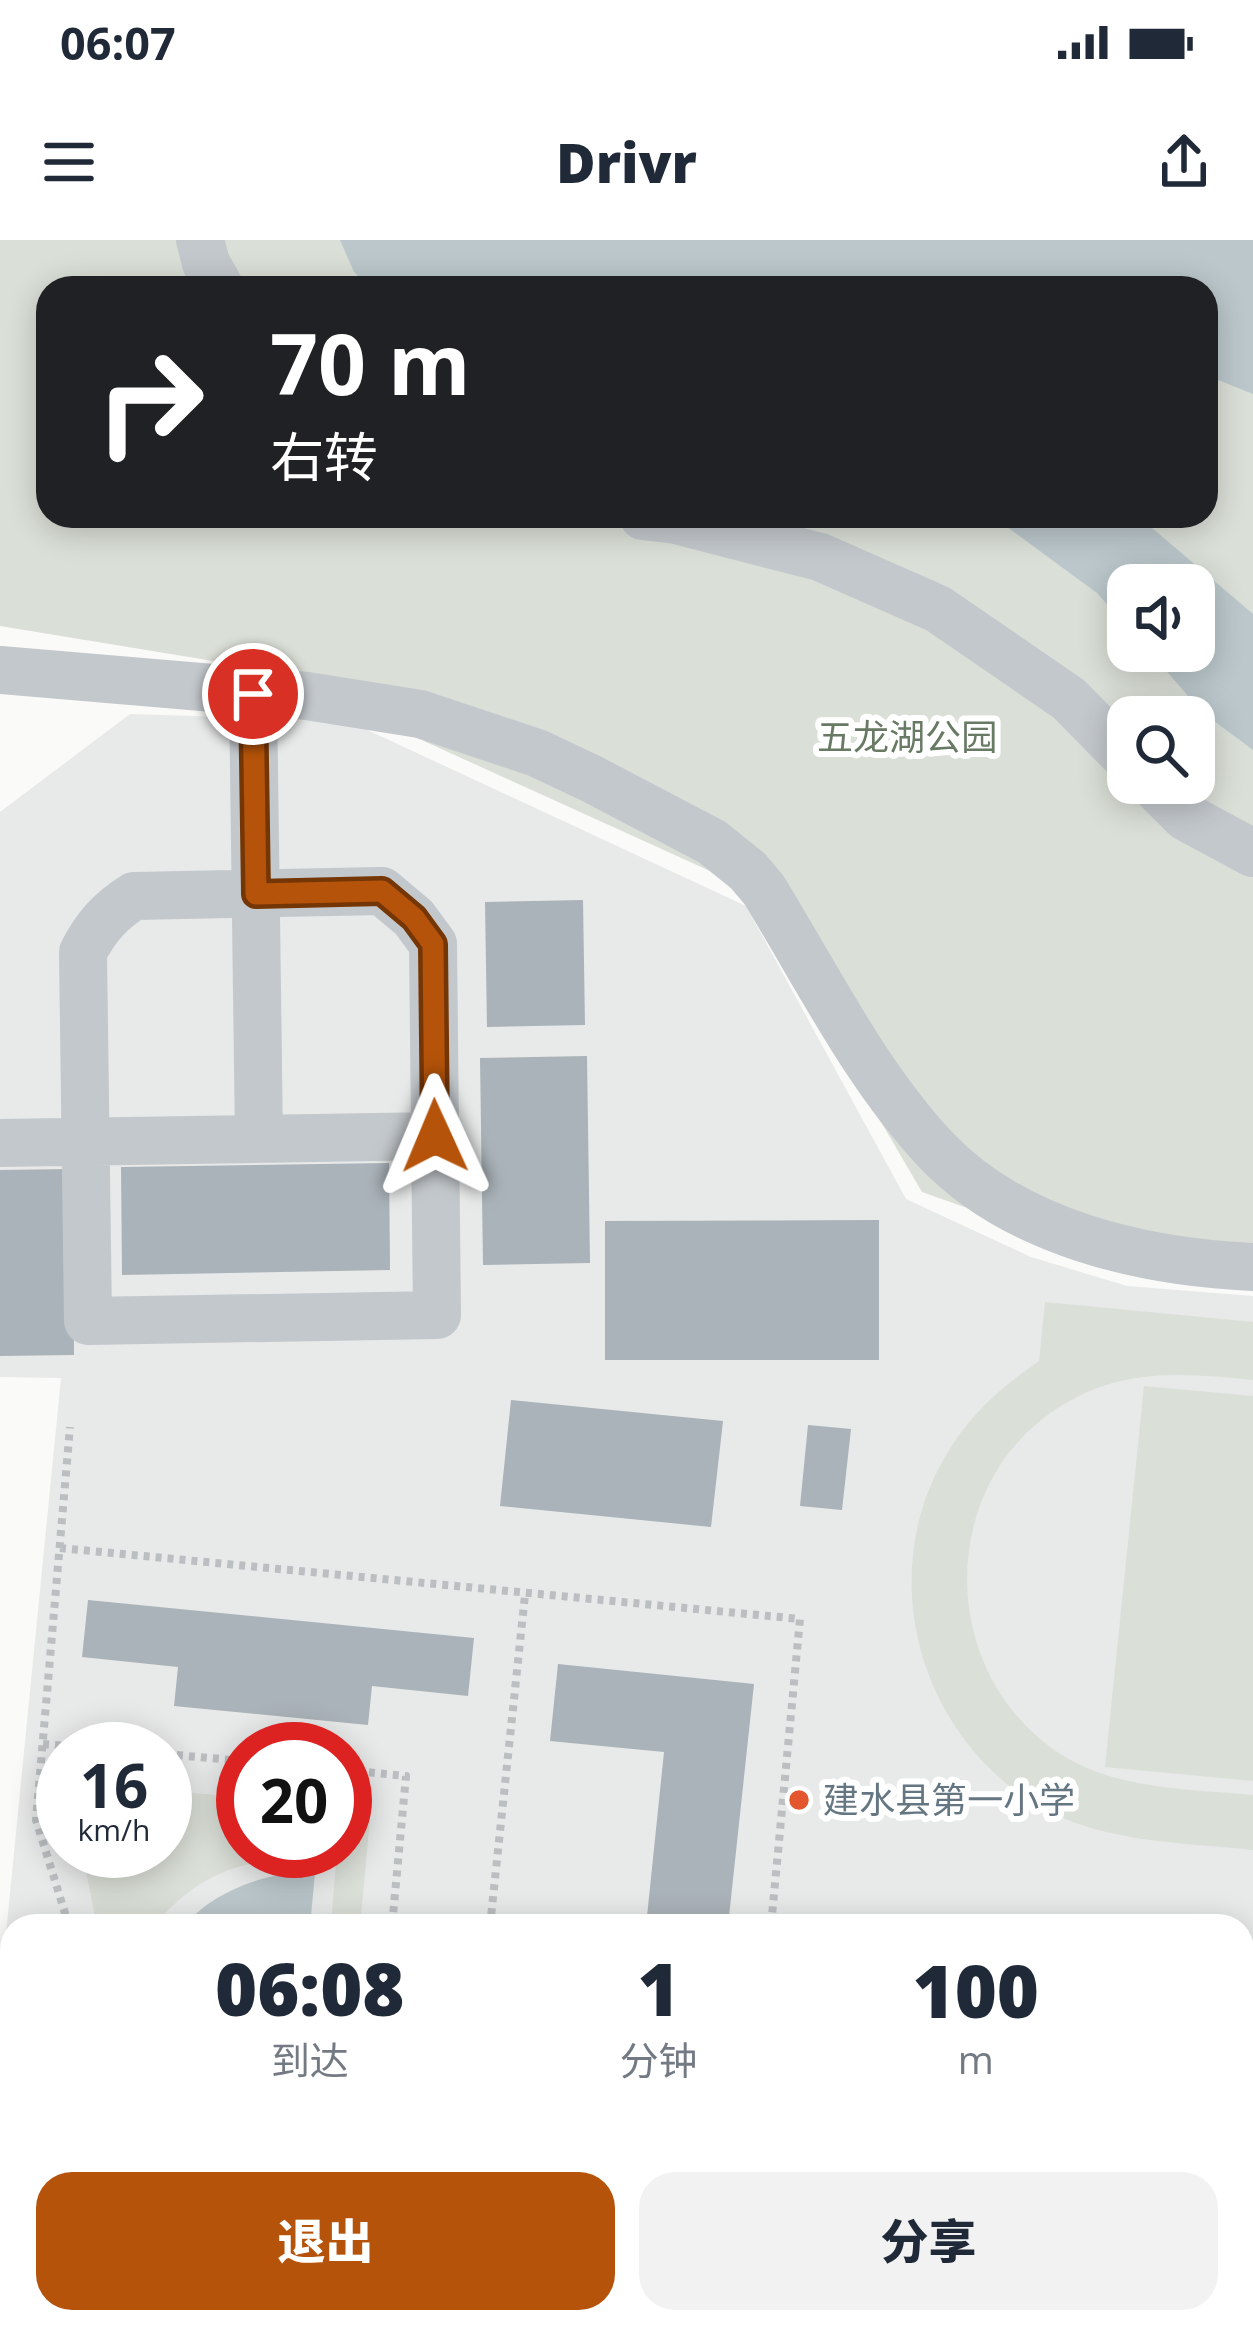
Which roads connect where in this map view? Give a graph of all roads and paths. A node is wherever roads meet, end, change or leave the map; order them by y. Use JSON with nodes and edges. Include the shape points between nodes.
{"nodes":[{"id":1,"x":200,"y":240,"type":"edge"},
{"id":2,"x":213,"y":276,"type":"edge"},
{"id":3,"x":707,"y":528,"type":"edge"},
{"id":4,"x":0,"y":670,"type":"edge"},
{"id":5,"x":253,"y":694,"type":"junction"},
{"id":6,"x":1107,"y":738,"type":"edge"},
{"id":7,"x":1173,"y":804,"type":"edge"},
{"id":8,"x":1253,"y":852,"type":"edge"},
{"id":9,"x":256,"y":894,"type":"junction"},
{"id":10,"x":435,"y":1136,"type":"junction"},
{"id":11,"x":259,"y":1139,"type":"junction"},
{"id":12,"x":86,"y":1142,"type":"junction"},
{"id":13,"x":0,"y":1143,"type":"edge"},
{"id":14,"x":1253,"y":1267,"type":"edge"},
{"id":15,"x":70,"y":1427,"type":"dead end"},
{"id":16,"x":60,"y":1548,"type":"junction"},
{"id":17,"x":525,"y":1595,"type":"junction"},
{"id":18,"x":45,"y":1722,"type":"edge"},
{"id":19,"x":372,"y":1773,"type":"edge"},
{"id":20,"x":54,"y":1878,"type":"edge"},
{"id":21,"x":65,"y":1914,"type":"edge"},
{"id":22,"x":393,"y":1914,"type":"edge"},
{"id":23,"x":491,"y":1914,"type":"edge"},
{"id":24,"x":772,"y":1914,"type":"edge"}],
"edges":[{"from":1,"to":2,"type":"street"},
{"from":3,"to":6,"type":"street","via":[[820,557],[938,609],[1069,699]]},
{"from":4,"to":5,"type":"street"},
{"from":5,"to":9,"type":"street"},
{"from":5,"to":14,"type":"street","via":[[359,702],[480,732],[712,842],[764,890],[898,1106],[988,1193],[1096,1241]]},
{"from":7,"to":8,"type":"street"},
{"from":9,"to":10,"type":"street","via":[[382,891],[424,930],[433,944]]},
{"from":9,"to":11,"type":"street"},
{"from":9,"to":12,"type":"street","via":[[134,896],[93,934],[83,952]]},
{"from":10,"to":11,"type":"street"},
{"from":10,"to":12,"type":"street","via":[[437,1315],[88,1321]]},
{"from":11,"to":12,"type":"street"},
{"from":12,"to":13,"type":"street"},
{"from":15,"to":16,"type":"path"},
{"from":16,"to":17,"type":"path"},
{"from":16,"to":18,"type":"path"},
{"from":17,"to":23,"type":"path"},
{"from":17,"to":24,"type":"path","via":[[800,1619]]},
{"from":19,"to":22,"type":"path","via":[[406,1776]]},
{"from":20,"to":21,"type":"path"}]}
